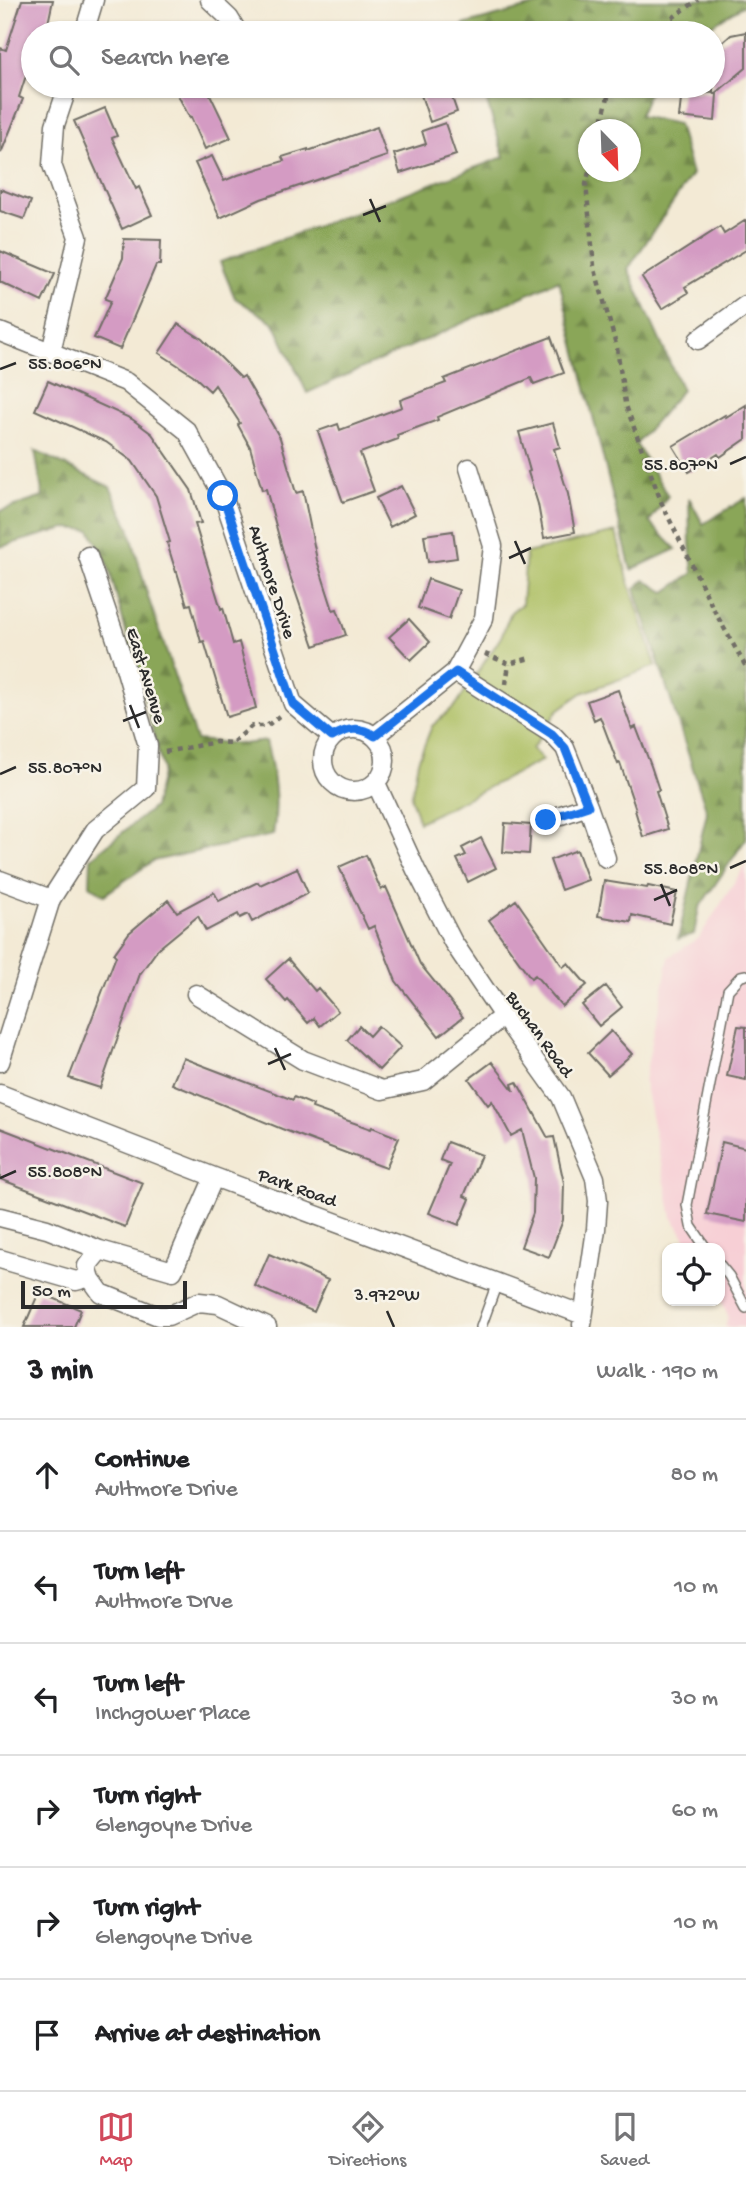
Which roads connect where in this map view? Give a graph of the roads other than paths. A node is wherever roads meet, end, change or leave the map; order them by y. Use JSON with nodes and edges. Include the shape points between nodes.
{"nodes":[{"id":1,"x":94,"y":0,"type":"edge"},
{"id":2,"x":101,"y":0,"type":"edge"},
{"id":3,"x":210,"y":0,"type":"edge"},
{"id":4,"x":88,"y":21,"type":"edge"},
{"id":5,"x":231,"y":21,"type":"edge"},
{"id":6,"x":64,"y":98,"type":"edge"},
{"id":7,"x":746,"y":305,"type":"edge"},
{"id":8,"x":0,"y":331,"type":"edge"},
{"id":9,"x":698,"y":340,"type":"dead end"},
{"id":10,"x":51,"y":352,"type":"junction"},
{"id":11,"x":469,"y":468,"type":"dead end"},
{"id":12,"x":88,"y":556,"type":"dead end"},
{"id":13,"x":456,"y":672,"type":"junction"},
{"id":14,"x":375,"y":736,"type":"junction"},
{"id":15,"x":332,"y":737,"type":"junction"},
{"id":16,"x":376,"y":783,"type":"junction"},
{"id":17,"x":588,"y":806,"type":"junction"},
{"id":18,"x":546,"y":820,"type":"dead end"},
{"id":19,"x":606,"y":858,"type":"dead end"},
{"id":20,"x":0,"y":880,"type":"edge"},
{"id":21,"x":51,"y":899,"type":"junction"},
{"id":22,"x":746,"y":975,"type":"edge"},
{"id":23,"x":197,"y":994,"type":"dead end"},
{"id":24,"x":503,"y":1016,"type":"junction"},
{"id":25,"x":0,"y":1062,"type":"edge"},
{"id":26,"x":0,"y":1094,"type":"edge"},
{"id":27,"x":214,"y":1177,"type":"junction"},
{"id":28,"x":0,"y":1217,"type":"edge"},
{"id":29,"x":703,"y":1243,"type":"edge"},
{"id":30,"x":100,"y":1250,"type":"junction"},
{"id":31,"x":0,"y":1259,"type":"edge"},
{"id":32,"x":725,"y":1271,"type":"edge"},
{"id":33,"x":90,"y":1277,"type":"junction"},
{"id":34,"x":497,"y":1283,"type":"junction"},
{"id":35,"x":746,"y":1308,"type":"edge"},
{"id":36,"x":582,"y":1321,"type":"edge"},
{"id":37,"x":268,"y":1327,"type":"edge"},
{"id":38,"x":481,"y":1327,"type":"edge"}],
"edges":[{"from":1,"to":2,"type":"street"},
{"from":1,"to":4,"type":"street"},
{"from":3,"to":5,"type":"street"},
{"from":6,"to":10,"type":"street","via":[[55,125],[52,165],[78,237]]},
{"from":7,"to":9,"type":"street"},
{"from":8,"to":10,"type":"street","name":"Aultmore Drive"},
{"from":10,"to":15,"type":"street","name":"Aultmore Drive","via":[[126,382],[187,431],[223,496],[293,704]]},
{"from":11,"to":13,"type":"street","via":[[492,546],[484,618]]},
{"from":12,"to":21,"type":"street","name":"East Avenue","via":[[148,746],[146,788],[95,830]]},
{"from":13,"to":14,"type":"street"},
{"from":13,"to":17,"type":"street","via":[[552,734],[565,748]]},
{"from":14,"to":15,"type":"street","via":[[356,728]]},
{"from":14,"to":16,"type":"street","via":[[386,760]]},
{"from":15,"to":16,"type":"street","via":[[323,765],[335,784],[355,791]]},
{"from":16,"to":24,"type":"street","name":"Buchan Road","via":[[453,942]]},
{"from":17,"to":18,"type":"street"},
{"from":17,"to":19,"type":"street"},
{"from":20,"to":21,"type":"street"},
{"from":21,"to":25,"type":"street","name":"East Avenue"},
{"from":22,"to":29,"type":"lane","via":[[728,990],[687,1205],[691,1226]]},
{"from":23,"to":24,"type":"street","via":[[303,1060],[382,1090],[423,1082]]},
{"from":24,"to":36,"type":"street","name":"Buchan Road","via":[[561,1097],[595,1178],[596,1229]]},
{"from":26,"to":27,"type":"street","name":"Park Road"},
{"from":27,"to":30,"type":"street","via":[[173,1271]]},
{"from":27,"to":34,"type":"street","name":"Park Road"},
{"from":28,"to":30,"type":"street"},
{"from":30,"to":33,"type":"street","via":[[87,1266]]},
{"from":31,"to":33,"type":"street","via":[[76,1281]]},
{"from":32,"to":35,"type":"lane"},
{"from":33,"to":37,"type":"street","via":[[101,1293],[158,1316],[168,1317],[199,1302],[218,1304]]},
{"from":34,"to":36,"type":"street","name":"Park Road"},
{"from":34,"to":38,"type":"lane"}]}
